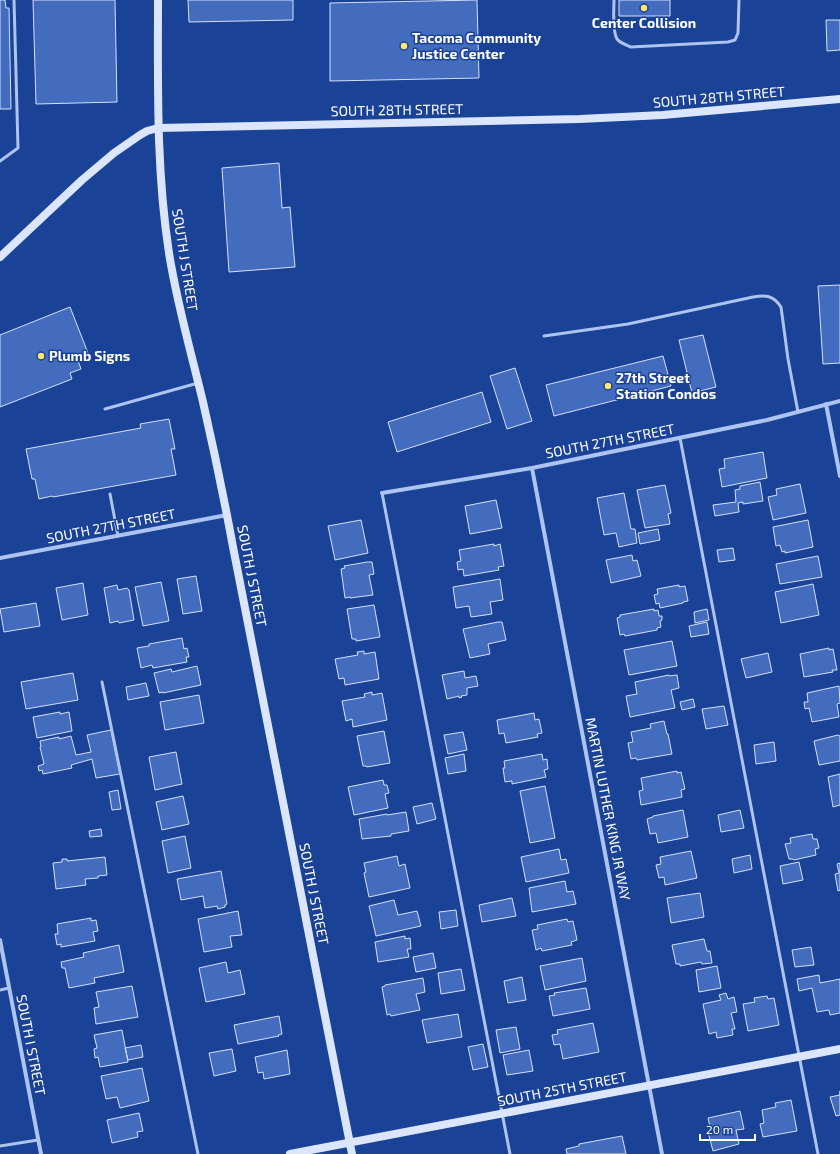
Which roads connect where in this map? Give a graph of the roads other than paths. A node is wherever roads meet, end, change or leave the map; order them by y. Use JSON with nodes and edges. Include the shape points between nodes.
{"nodes":[{"id":1,"x":14,"y":0,"type":"edge"},
{"id":2,"x":158,"y":0,"type":"edge"},
{"id":3,"x":614,"y":0,"type":"edge"},
{"id":4,"x":739,"y":0,"type":"edge"},
{"id":5,"x":840,"y":99,"type":"edge"},
{"id":6,"x":158,"y":128,"type":"junction"},
{"id":7,"x":0,"y":161,"type":"edge"},
{"id":8,"x":0,"y":257,"type":"edge"},
{"id":9,"x":544,"y":336,"type":"dead end"},
{"id":10,"x":198,"y":383,"type":"junction"},
{"id":11,"x":840,"y":401,"type":"edge"},
{"id":12,"x":826,"y":404,"type":"junction"},
{"id":13,"x":105,"y":409,"type":"dead end"},
{"id":14,"x":798,"y":412,"type":"junction"},
{"id":15,"x":680,"y":438,"type":"junction"},
{"id":16,"x":532,"y":468,"type":"junction"},
{"id":17,"x":840,"y":476,"type":"edge"},
{"id":18,"x":382,"y":493,"type":"joint"},
{"id":19,"x":110,"y":494,"type":"dead end"},
{"id":20,"x":227,"y":514,"type":"junction"},
{"id":21,"x":118,"y":536,"type":"junction"},
{"id":22,"x":0,"y":558,"type":"edge"},
{"id":23,"x":102,"y":682,"type":"dead end"},
{"id":24,"x":0,"y":940,"type":"edge"},
{"id":25,"x":9,"y":988,"type":"junction"},
{"id":26,"x":0,"y":990,"type":"edge"},
{"id":27,"x":840,"y":1049,"type":"edge"},
{"id":28,"x":799,"y":1057,"type":"junction"},
{"id":29,"x":649,"y":1086,"type":"junction"},
{"id":30,"x":502,"y":1114,"type":"junction"},
{"id":31,"x":38,"y":1140,"type":"junction"},
{"id":32,"x":350,"y":1143,"type":"junction"},
{"id":33,"x":0,"y":1146,"type":"edge"},
{"id":34,"x":40,"y":1154,"type":"edge"},
{"id":35,"x":198,"y":1154,"type":"edge"},
{"id":36,"x":290,"y":1154,"type":"edge"},
{"id":37,"x":352,"y":1154,"type":"edge"},
{"id":38,"x":510,"y":1154,"type":"edge"},
{"id":39,"x":662,"y":1154,"type":"edge"},
{"id":40,"x":818,"y":1154,"type":"edge"}],
"edges":[{"from":1,"to":7,"type":"lane","via":[[18,148]]},
{"from":2,"to":6,"type":"street","name":"SOUTH J STREET"},
{"from":3,"to":4,"type":"lane","via":[[617,38],[622,44],[630,47],[736,40]]},
{"from":5,"to":6,"type":"street","name":"SOUTH 28TH STREET","via":[[679,114],[580,119]]},
{"from":6,"to":8,"type":"street","name":"SOUTH 28TH STREET","via":[[147,131],[114,153]]},
{"from":6,"to":10,"type":"street","name":"SOUTH J STREET","via":[[169,252],[184,331]]},
{"from":9,"to":14,"type":"lane","via":[[628,324],[766,295],[777,300],[781,306]]},
{"from":10,"to":13,"type":"lane"},
{"from":10,"to":20,"type":"street","name":"SOUTH J STREET"},
{"from":11,"to":12,"type":"street","name":"SOUTH 27TH STREET"},
{"from":12,"to":14,"type":"street","name":"SOUTH 27TH STREET"},
{"from":12,"to":17,"type":"street"},
{"from":14,"to":15,"type":"street","name":"SOUTH 27TH STREET"},
{"from":15,"to":16,"type":"street","name":"SOUTH 27TH STREET"},
{"from":15,"to":28,"type":"lane"},
{"from":16,"to":18,"type":"street","name":"SOUTH 27TH STREET"},
{"from":16,"to":29,"type":"street","name":"MARTIN LUTHER KING JR WAY"},
{"from":18,"to":30,"type":"lane"},
{"from":19,"to":21,"type":"lane"},
{"from":20,"to":21,"type":"street","name":"SOUTH 27TH STREET"},
{"from":20,"to":32,"type":"street","name":"SOUTH J STREET"},
{"from":21,"to":22,"type":"street","name":"SOUTH 27TH STREET"},
{"from":23,"to":35,"type":"lane"},
{"from":24,"to":25,"type":"street","name":"SOUTH I STREET"},
{"from":25,"to":26,"type":"lane"},
{"from":25,"to":31,"type":"street","name":"SOUTH I STREET"},
{"from":27,"to":28,"type":"street","name":"SOUTH 25TH STREET"},
{"from":28,"to":29,"type":"street","name":"SOUTH 25TH STREET"},
{"from":28,"to":40,"type":"lane"},
{"from":29,"to":30,"type":"street","name":"SOUTH 25TH STREET"},
{"from":29,"to":39,"type":"street","name":"MARTIN LUTHER KING JR WAY"},
{"from":30,"to":32,"type":"street","name":"SOUTH 25TH STREET"},
{"from":30,"to":38,"type":"lane"},
{"from":31,"to":33,"type":"lane"},
{"from":31,"to":34,"type":"street","name":"SOUTH I STREET"},
{"from":32,"to":36,"type":"street","name":"SOUTH 25TH STREET"},
{"from":32,"to":37,"type":"street","name":"SOUTH J STREET"}]}
